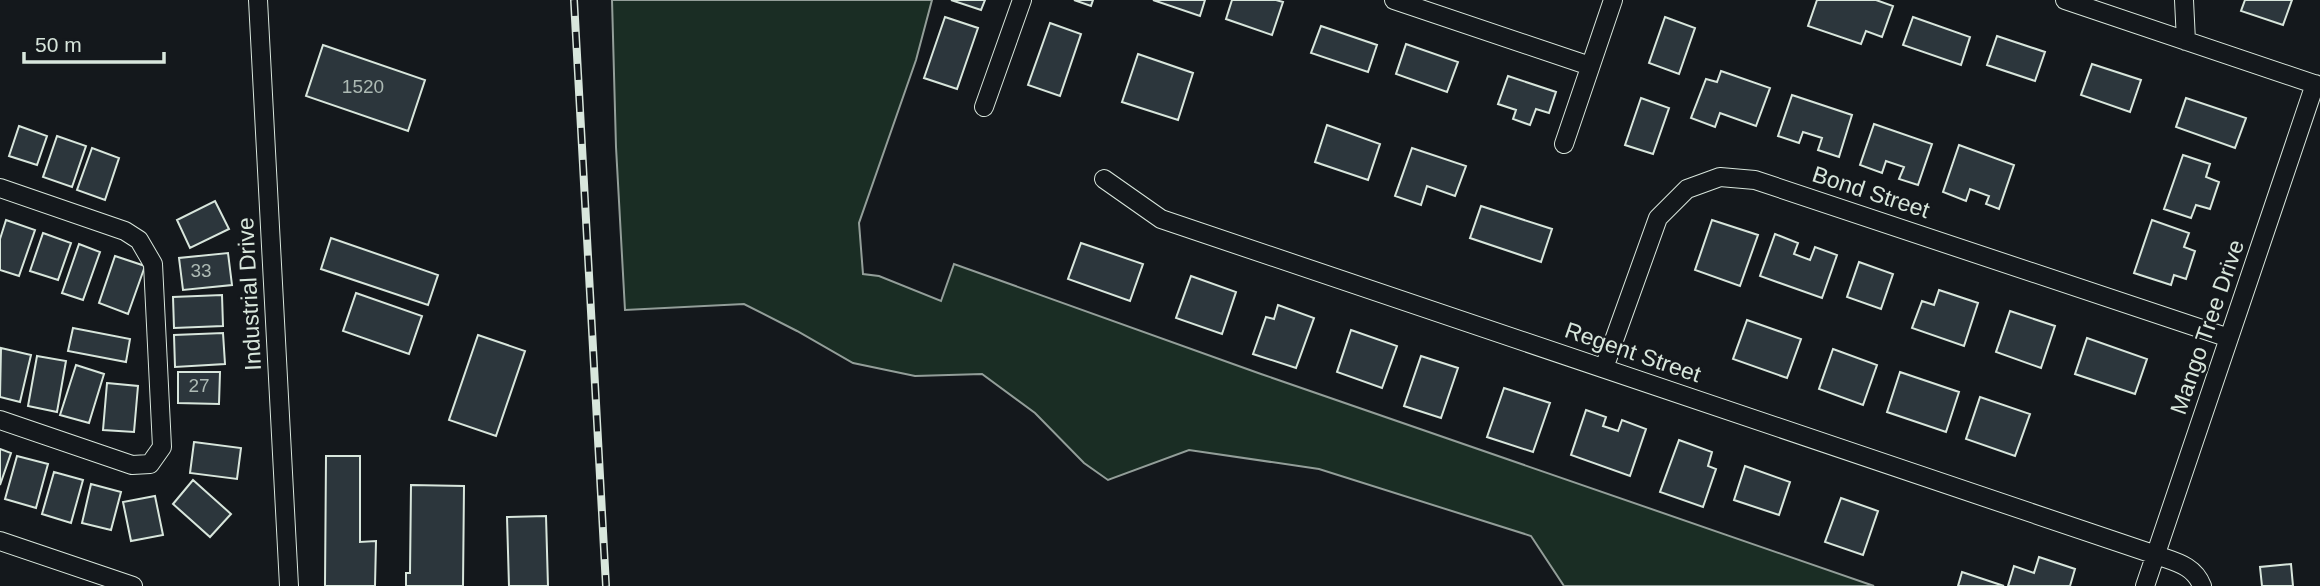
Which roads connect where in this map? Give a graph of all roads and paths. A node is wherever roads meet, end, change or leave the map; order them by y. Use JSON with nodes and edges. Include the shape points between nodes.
{"nodes":[{"id":1,"x":258,"y":0,"type":"edge"},
{"id":2,"x":1022,"y":0,"type":"edge"},
{"id":3,"x":1394,"y":0,"type":"edge"},
{"id":4,"x":1613,"y":0,"type":"edge"},
{"id":5,"x":2064,"y":0,"type":"edge"},
{"id":6,"x":2184,"y":0,"type":"edge"},
{"id":7,"x":2186,"y":41,"type":"junction"},
{"id":8,"x":1590,"y":66,"type":"junction"},
{"id":9,"x":2317,"y":85,"type":"edge"},
{"id":10,"x":984,"y":107,"type":"dead end"},
{"id":11,"x":1564,"y":144,"type":"dead end"},
{"id":12,"x":1104,"y":179,"type":"dead end"},
{"id":13,"x":0,"y":188,"type":"edge"},
{"id":14,"x":2229,"y":338,"type":"junction"},
{"id":15,"x":1605,"y":368,"type":"junction"},
{"id":16,"x":0,"y":420,"type":"edge"},
{"id":17,"x":0,"y":541,"type":"edge"},
{"id":18,"x":2156,"y":555,"type":"junction"},
{"id":19,"x":132,"y":586,"type":"edge"},
{"id":20,"x":289,"y":586,"type":"edge"},
{"id":21,"x":2145,"y":586,"type":"edge"},
{"id":22,"x":2202,"y":586,"type":"edge"}],
"edges":[{"from":1,"to":20,"type":"street","name":"Industrial Drive"},
{"from":2,"to":10,"type":"street"},
{"from":3,"to":8,"type":"street"},
{"from":4,"to":8,"type":"street"},
{"from":5,"to":7,"type":"street"},
{"from":6,"to":7,"type":"street"},
{"from":7,"to":9,"type":"street"},
{"from":8,"to":11,"type":"street"},
{"from":9,"to":14,"type":"street","name":"Mango Tree Drive"},
{"from":12,"to":15,"type":"street","name":"Regent Street","via":[[1161,219]]},
{"from":13,"to":16,"type":"street","via":[[125,231],[139,240],[153,264],[162,447],[150,464],[132,465]]},
{"from":14,"to":15,"type":"street","name":"Bond Street","via":[[1755,180],[1720,177],[1687,189],[1658,218]]},
{"from":14,"to":18,"type":"street","name":"Mango Tree Drive"},
{"from":15,"to":18,"type":"street","name":"Regent Street"},
{"from":17,"to":19,"type":"street"},
{"from":18,"to":21,"type":"street","name":"Mango Tree Drive"},
{"from":18,"to":22,"type":"street","name":"Regent Street","via":[[2189,567]]}]}
